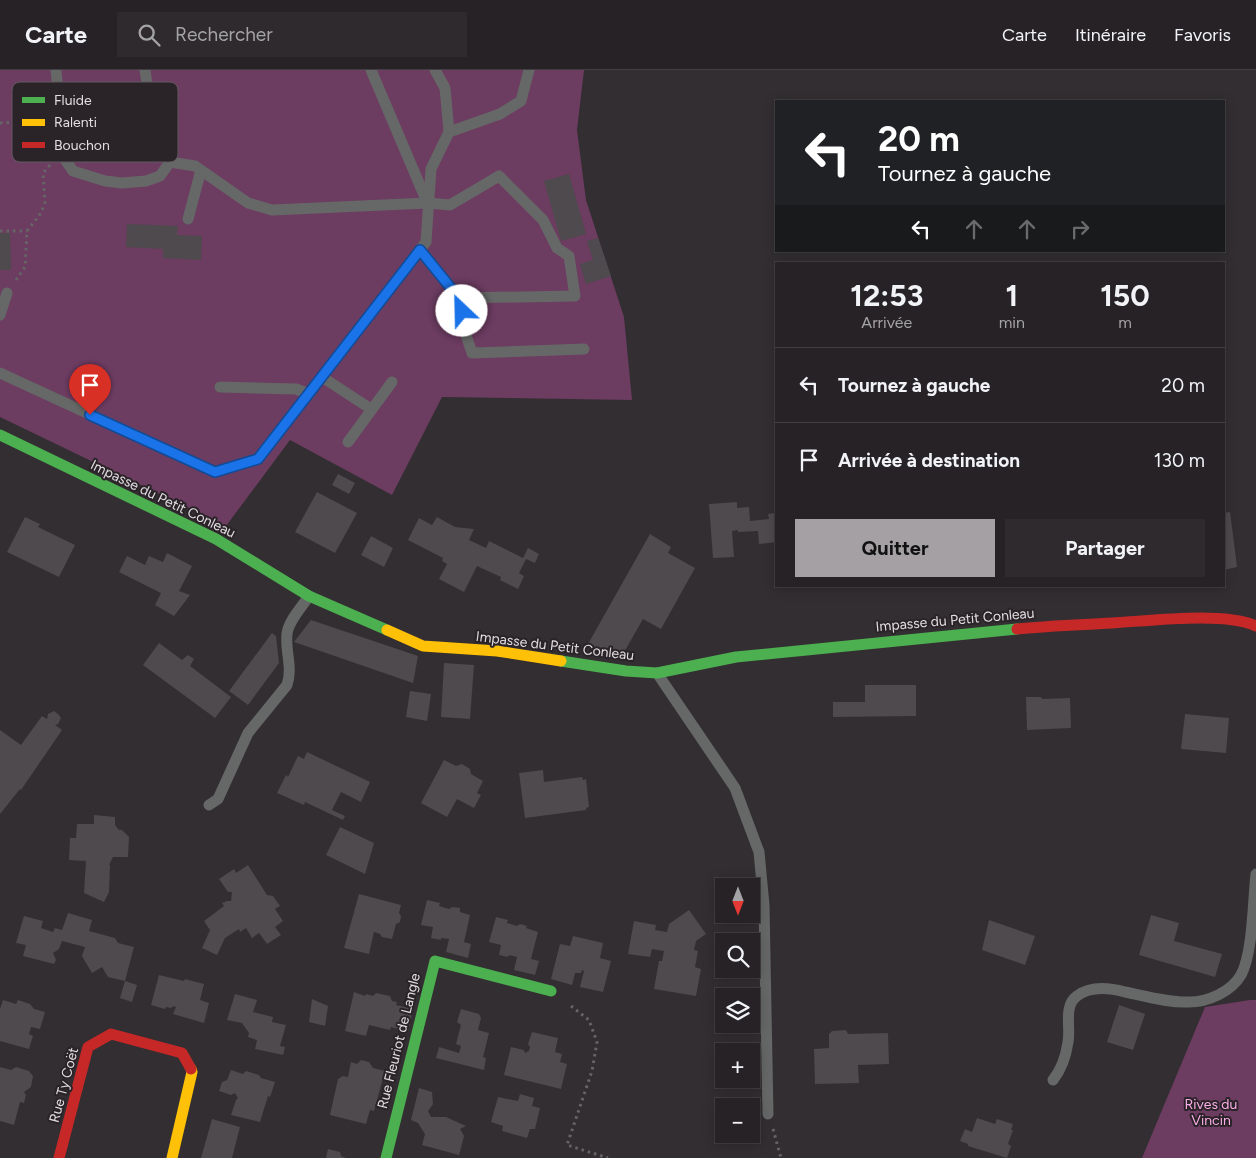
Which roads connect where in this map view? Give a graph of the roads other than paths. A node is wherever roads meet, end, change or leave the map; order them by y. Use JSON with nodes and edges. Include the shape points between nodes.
{"nodes":[{"id":1,"x":371,"y":70,"type":"edge"},
{"id":2,"x":435,"y":70,"type":"edge"},
{"id":3,"x":528,"y":72,"type":"edge"},
{"id":4,"x":449,"y":132,"type":"junction"},
{"id":5,"x":67,"y":162,"type":"edge"},
{"id":6,"x":170,"y":162,"type":"joint"},
{"id":7,"x":201,"y":170,"type":"junction"},
{"id":8,"x":428,"y":204,"type":"junction"},
{"id":9,"x":188,"y":219,"type":"dead end"},
{"id":10,"x":420,"y":250,"type":"junction"},
{"id":11,"x":7,"y":293,"type":"road end"},
{"id":12,"x":459,"y":298,"type":"junction"},
{"id":13,"x":0,"y":315,"type":"edge"},
{"id":14,"x":584,"y":349,"type":"dead end"},
{"id":15,"x":0,"y":373,"type":"edge"},
{"id":16,"x":322,"y":377,"type":"junction"},
{"id":17,"x":392,"y":382,"type":"dead end"},
{"id":18,"x":220,"y":387,"type":"dead end"},
{"id":19,"x":309,"y":394,"type":"junction"},
{"id":20,"x":372,"y":409,"type":"junction"},
{"id":21,"x":0,"y":435,"type":"edge"},
{"id":22,"x":348,"y":442,"type":"dead end"},
{"id":23,"x":309,"y":596,"type":"junction"},
{"id":24,"x":1256,"y":626,"type":"edge"},
{"id":25,"x":658,"y":673,"type":"junction"},
{"id":26,"x":209,"y":805,"type":"dead end"},
{"id":27,"x":1256,"y":874,"type":"edge"},
{"id":28,"x":551,"y":990,"type":"road end"},
{"id":29,"x":1052,"y":1080,"type":"dead end"},
{"id":30,"x":768,"y":1114,"type":"road end"},
{"id":31,"x":59,"y":1158,"type":"edge"},
{"id":32,"x":172,"y":1158,"type":"edge"},
{"id":33,"x":386,"y":1158,"type":"edge"}],
"edges":[{"from":1,"to":8,"type":"lane"},
{"from":2,"to":4,"type":"lane","via":[[445,88]]},
{"from":3,"to":4,"type":"lane","via":[[521,101],[500,114]]},
{"from":4,"to":8,"type":"lane","via":[[431,169]]},
{"from":5,"to":6,"type":"lane","via":[[73,170],[105,182],[122,183],[160,176]]},
{"from":6,"to":7,"type":"lane"},
{"from":7,"to":8,"type":"lane","via":[[248,204],[272,210]]},
{"from":7,"to":9,"type":"lane"},
{"from":8,"to":10,"type":"lane","via":[[426,242]]},
{"from":8,"to":12,"type":"lane","via":[[450,206],[499,176],[543,220],[557,248],[569,256],[576,296]]},
{"from":10,"to":12,"type":"lane"},
{"from":10,"to":16,"type":"lane"},
{"from":11,"to":13,"type":"lane"},
{"from":12,"to":14,"type":"lane","via":[[472,353]]},
{"from":15,"to":19,"type":"lane","via":[[215,472],[258,459]]},
{"from":16,"to":19,"type":"lane"},
{"from":16,"to":20,"type":"lane"},
{"from":17,"to":20,"type":"lane"},
{"from":18,"to":19,"type":"lane","via":[[296,389]]},
{"from":20,"to":22,"type":"lane"},
{"from":21,"to":23,"type":"street","name":"Impasse du Petit Conleau","via":[[216,539]]},
{"from":23,"to":25,"type":"street","name":"Impasse du Petit Conleau","via":[[423,646],[497,651]]},
{"from":23,"to":26,"type":"lane","via":[[286,634],[290,677],[287,685],[248,733],[218,799]]},
{"from":24,"to":25,"type":"street","name":"Impasse du Petit Conleau","via":[[1230,619],[1172,619],[1021,629],[736,657]]},
{"from":25,"to":30,"type":"lane","via":[[735,788],[759,852],[764,905]]},
{"from":27,"to":29,"type":"lane","via":[[1248,956],[1240,976],[1223,993],[1189,1002],[1119,990],[1085,991],[1070,1005],[1069,1040],[1058,1074]]},
{"from":28,"to":33,"type":"street","name":"Rue Fleuriot de Langle","via":[[435,961]]},
{"from":31,"to":32,"type":"street","name":"Rue Ty Coët","via":[[88,1047],[111,1034],[182,1053],[192,1072]]}]}
